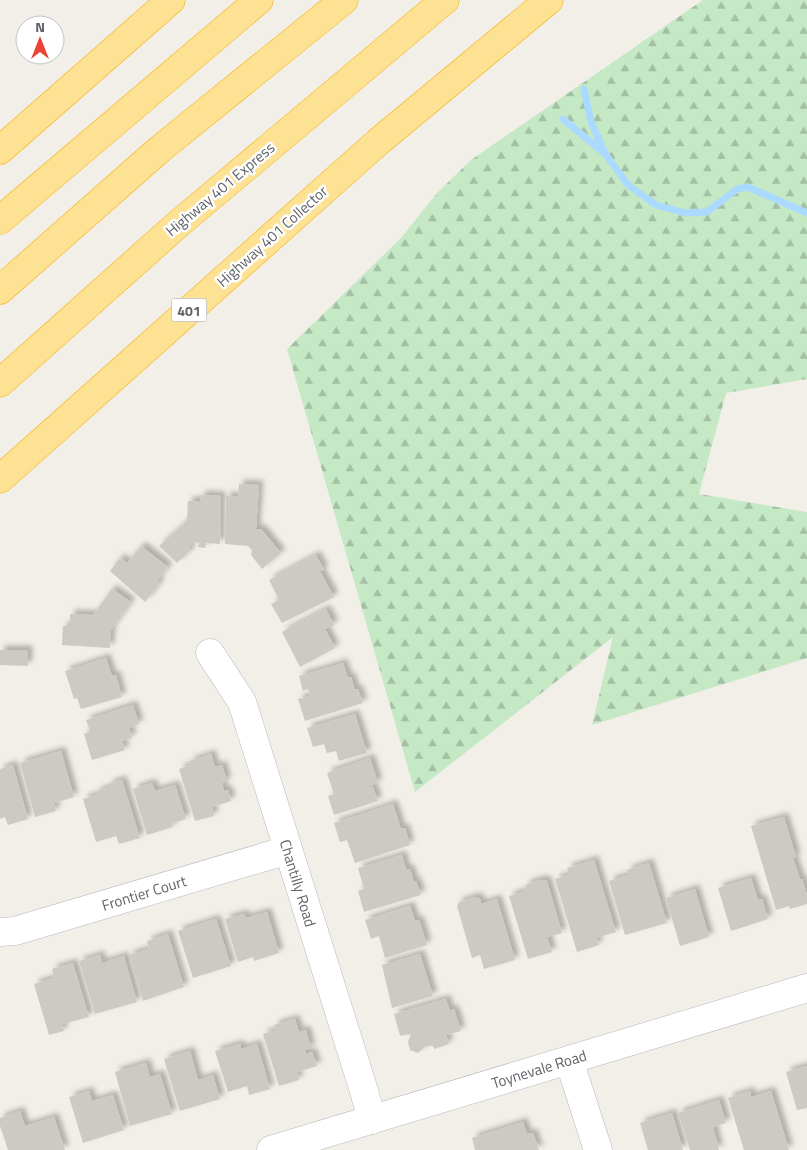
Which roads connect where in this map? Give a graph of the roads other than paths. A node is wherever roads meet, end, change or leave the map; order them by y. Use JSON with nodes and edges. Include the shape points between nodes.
{"nodes":[{"id":1,"x":170,"y":0,"type":"edge"},
{"id":2,"x":259,"y":0,"type":"edge"},
{"id":3,"x":344,"y":0,"type":"edge"},
{"id":4,"x":445,"y":0,"type":"edge"},
{"id":5,"x":549,"y":0,"type":"edge"},
{"id":6,"x":0,"y":150,"type":"edge"},
{"id":7,"x":0,"y":220,"type":"edge"},
{"id":8,"x":0,"y":290,"type":"edge"},
{"id":9,"x":0,"y":383,"type":"edge"},
{"id":10,"x":0,"y":479,"type":"edge"},
{"id":11,"x":210,"y":653,"type":"dead end"},
{"id":12,"x":288,"y":850,"type":"junction"},
{"id":13,"x":0,"y":932,"type":"edge"},
{"id":14,"x":807,"y":988,"type":"edge"},
{"id":15,"x":569,"y":1060,"type":"junction"},
{"id":16,"x":372,"y":1120,"type":"junction"},
{"id":17,"x":271,"y":1150,"type":"edge"},
{"id":18,"x":598,"y":1150,"type":"edge"}],
"edges":[{"from":1,"to":6,"type":"highway"},
{"from":2,"to":7,"type":"highway"},
{"from":3,"to":8,"type":"highway","via":[[160,149]]},
{"from":4,"to":9,"type":"highway","name":"Highway 401 Express","via":[[177,225]]},
{"from":5,"to":10,"type":"highway","name":"Highway 401 Collector","number":"401","via":[[378,142]]},
{"from":11,"to":12,"type":"street","name":"Chantilly Road","via":[[242,702]]},
{"from":12,"to":13,"type":"street","name":"Frontier Court","via":[[15,931]]},
{"from":12,"to":16,"type":"street","name":"Chantilly Road"},
{"from":14,"to":15,"type":"street","name":"Toynevale Road"},
{"from":15,"to":16,"type":"street","name":"Toynevale Road"},
{"from":15,"to":18,"type":"street"},
{"from":16,"to":17,"type":"street","name":"Toynevale Road"}]}
